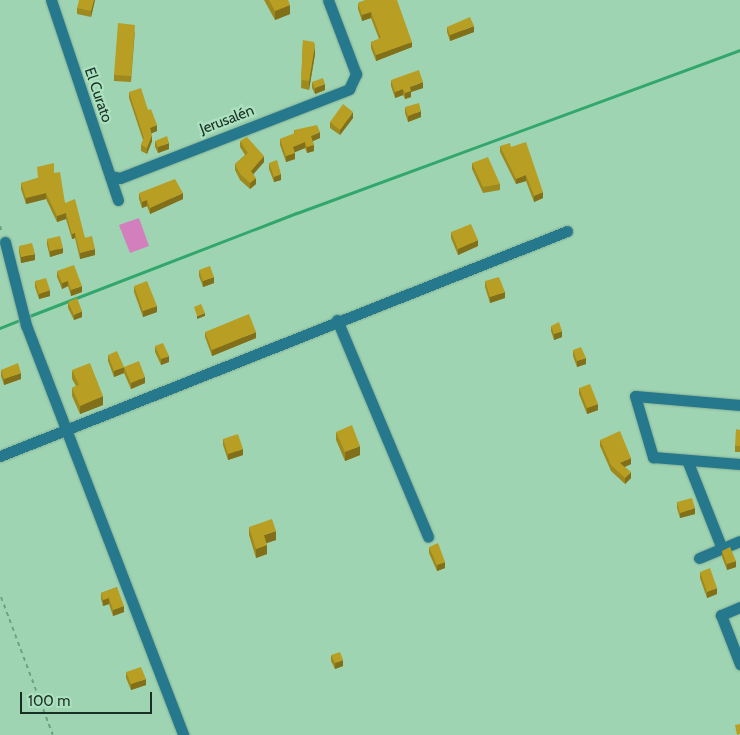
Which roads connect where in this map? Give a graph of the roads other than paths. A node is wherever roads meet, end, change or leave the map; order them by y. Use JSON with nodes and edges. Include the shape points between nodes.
{"nodes":[{"id":1,"x":51,"y":0,"type":"edge"},
{"id":2,"x":328,"y":0,"type":"edge"},
{"id":3,"x":110,"y":176,"type":"junction"},
{"id":4,"x":118,"y":200,"type":"dead end"},
{"id":5,"x":567,"y":231,"type":"dead end"},
{"id":6,"x":4,"y":242,"type":"dead end"},
{"id":7,"x":337,"y":320,"type":"junction"},
{"id":8,"x":740,"y":404,"type":"edge"},
{"id":9,"x":64,"y":430,"type":"junction"},
{"id":10,"x":0,"y":456,"type":"edge"},
{"id":11,"x":688,"y":460,"type":"junction"},
{"id":12,"x":740,"y":464,"type":"edge"},
{"id":13,"x":428,"y":537,"type":"dead end"},
{"id":14,"x":740,"y":541,"type":"edge"},
{"id":15,"x":722,"y":548,"type":"junction"},
{"id":16,"x":699,"y":558,"type":"dead end"},
{"id":17,"x":740,"y":607,"type":"edge"},
{"id":18,"x":740,"y":664,"type":"edge"},
{"id":19,"x":183,"y":735,"type":"edge"}],
"edges":[{"from":1,"to":3,"type":"street","name":"El Curato"},
{"from":2,"to":3,"type":"street","name":"Jerusalén","via":[[355,71],[353,84],[346,90],[120,178]]},
{"from":3,"to":4,"type":"street","name":"El Curato"},
{"from":5,"to":7,"type":"street"},
{"from":6,"to":9,"type":"street","via":[[26,325]]},
{"from":7,"to":9,"type":"street"},
{"from":7,"to":13,"type":"street"},
{"from":8,"to":11,"type":"street","via":[[635,396],[652,457]]},
{"from":9,"to":10,"type":"street"},
{"from":9,"to":19,"type":"street"},
{"from":11,"to":12,"type":"street"},
{"from":11,"to":15,"type":"street"},
{"from":14,"to":15,"type":"street"},
{"from":15,"to":16,"type":"street"},
{"from":17,"to":18,"type":"street","via":[[721,615]]}]}
